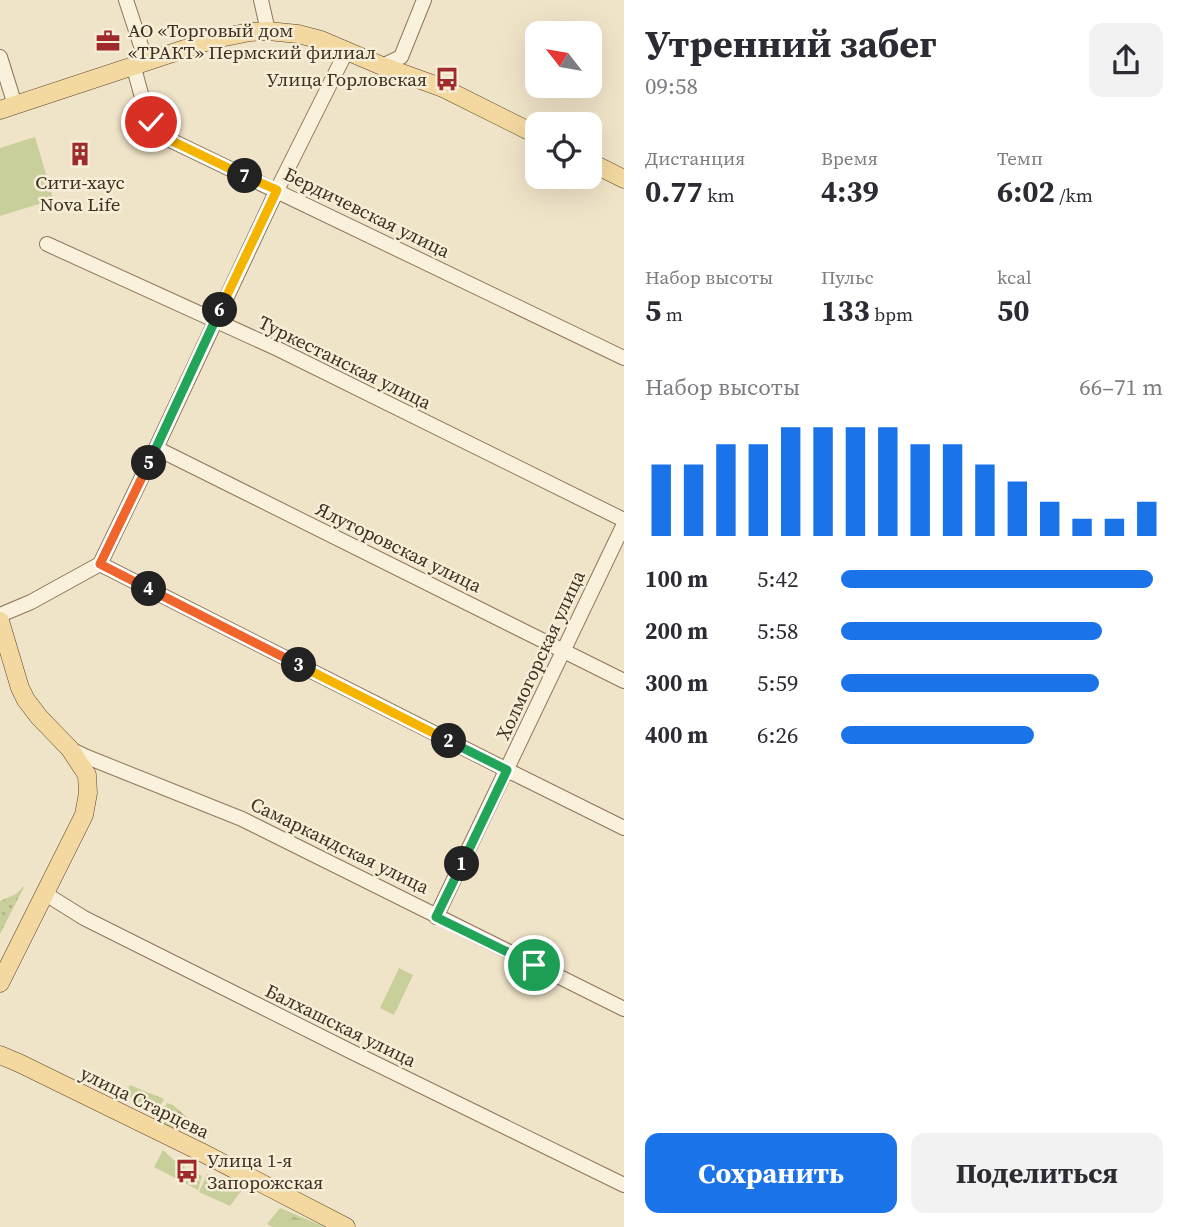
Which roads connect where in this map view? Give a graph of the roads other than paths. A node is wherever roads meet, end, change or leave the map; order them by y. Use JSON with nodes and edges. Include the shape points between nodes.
{"nodes":[{"id":1,"x":125,"y":0,"type":"edge"},
{"id":2,"x":261,"y":0,"type":"edge"},
{"id":3,"x":424,"y":0,"type":"edge"},
{"id":4,"x":268,"y":31,"type":"junction"},
{"id":5,"x":347,"y":50,"type":"junction"},
{"id":6,"x":0,"y":57,"type":"edge"},
{"id":7,"x":139,"y":63,"type":"junction"},
{"id":8,"x":382,"y":66,"type":"junction"},
{"id":9,"x":8,"y":108,"type":"edge"},
{"id":10,"x":525,"y":129,"type":"edge"},
{"id":11,"x":602,"y":168,"type":"edge"},
{"id":12,"x":624,"y":179,"type":"edge"},
{"id":13,"x":277,"y":190,"type":"junction"},
{"id":14,"x":47,"y":244,"type":"dead end"},
{"id":15,"x":214,"y":321,"type":"junction"},
{"id":16,"x":624,"y":358,"type":"edge"},
{"id":17,"x":156,"y":448,"type":"junction"},
{"id":18,"x":624,"y":522,"type":"edge"},
{"id":19,"x":100,"y":564,"type":"junction"},
{"id":20,"x":0,"y":615,"type":"edge"},
{"id":21,"x":0,"y":621,"type":"edge"},
{"id":22,"x":564,"y":651,"type":"junction"},
{"id":23,"x":624,"y":681,"type":"edge"},
{"id":24,"x":70,"y":749,"type":"junction"},
{"id":25,"x":507,"y":770,"type":"junction"},
{"id":26,"x":624,"y":828,"type":"edge"},
{"id":27,"x":44,"y":893,"type":"junction"},
{"id":28,"x":436,"y":917,"type":"junction"},
{"id":29,"x":0,"y":983,"type":"edge"},
{"id":30,"x":624,"y":1009,"type":"edge"},
{"id":31,"x":0,"y":1055,"type":"edge"},
{"id":32,"x":624,"y":1185,"type":"edge"},
{"id":33,"x":346,"y":1227,"type":"edge"}],
"edges":[{"from":1,"to":7,"type":"street","name":"Бердичевская улица"},
{"from":2,"to":4,"type":"street"},
{"from":3,"to":8,"type":"street","via":[[401,57]]},
{"from":4,"to":5,"type":"main road","via":[[309,36]]},
{"from":4,"to":7,"type":"main road","via":[[224,36]]},
{"from":5,"to":8,"type":"main road"},
{"from":5,"to":13,"type":"street"},
{"from":6,"to":9,"type":"street"},
{"from":7,"to":9,"type":"main road"},
{"from":7,"to":13,"type":"street","name":"Бердичевская улица","via":[[149,118],[163,137]]},
{"from":8,"to":10,"type":"main road","via":[[443,89]]},
{"from":11,"to":12,"type":"main road"},
{"from":13,"to":15,"type":"street"},
{"from":13,"to":16,"type":"street","name":"Бердичевская улица"},
{"from":14,"to":15,"type":"street","name":"Туркестанская улица"},
{"from":15,"to":17,"type":"street"},
{"from":15,"to":18,"type":"street","name":"Туркестанская улица"},
{"from":17,"to":19,"type":"street"},
{"from":17,"to":22,"type":"street","name":"Ялуторовская улица"},
{"from":18,"to":22,"type":"street","name":"Холмогорская улица"},
{"from":19,"to":20,"type":"street"},
{"from":19,"to":25,"type":"street"},
{"from":21,"to":24,"type":"main road","via":[[23,694]]},
{"from":22,"to":23,"type":"street","name":"Ялуторовская улица"},
{"from":22,"to":25,"type":"street","name":"Холмогорская улица"},
{"from":24,"to":27,"type":"main road","via":[[87,775],[88,793],[84,815]]},
{"from":24,"to":28,"type":"street","name":"Самаркандская улица","via":[[242,819]]},
{"from":25,"to":26,"type":"street"},
{"from":25,"to":28,"type":"street","name":"Холмогорская улица"},
{"from":27,"to":29,"type":"main road"},
{"from":27,"to":32,"type":"street","name":"Балхашская улица","via":[[84,918]]},
{"from":28,"to":30,"type":"street","name":"Самаркандская улица"},
{"from":31,"to":33,"type":"main road","name":"улица Старцева"}]}
